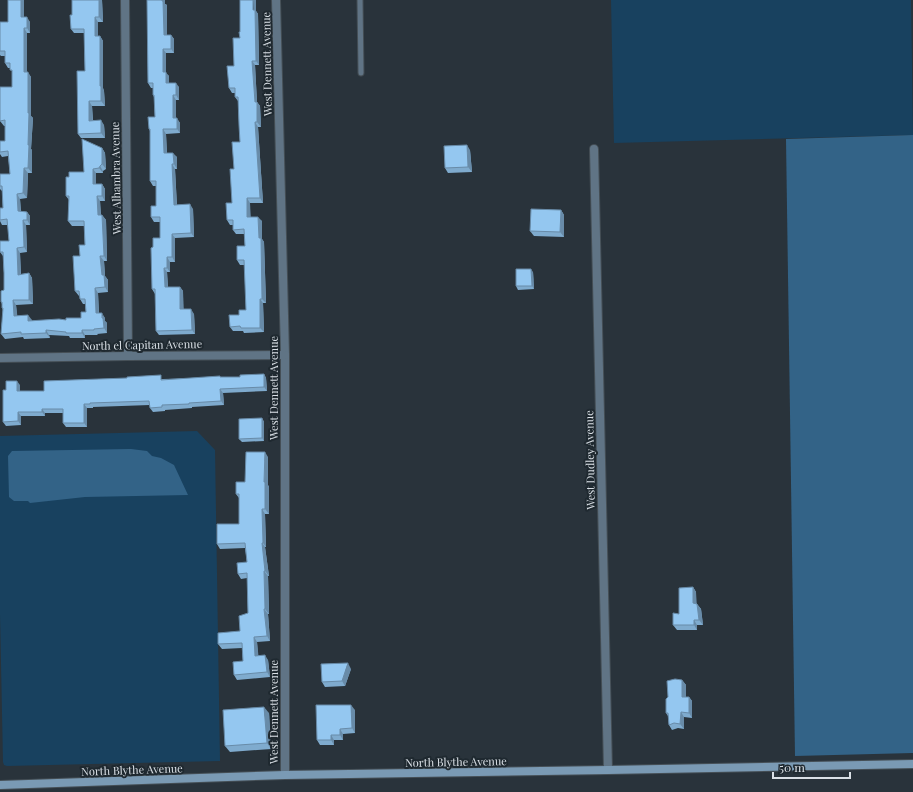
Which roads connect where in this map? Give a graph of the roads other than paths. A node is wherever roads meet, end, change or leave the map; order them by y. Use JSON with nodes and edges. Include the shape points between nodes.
{"nodes":[{"id":1,"x":125,"y":0,"type":"edge"},
{"id":2,"x":276,"y":0,"type":"edge"},
{"id":3,"x":360,"y":0,"type":"edge"},
{"id":4,"x":361,"y":73,"type":"dead end"},
{"id":5,"x":594,"y":149,"type":"dead end"},
{"id":6,"x":285,"y":355,"type":"junction"},
{"id":7,"x":128,"y":356,"type":"junction"},
{"id":8,"x":0,"y":358,"type":"edge"},
{"id":9,"x":913,"y":764,"type":"edge"},
{"id":10,"x":608,"y":770,"type":"junction"},
{"id":11,"x":285,"y":775,"type":"junction"},
{"id":12,"x":0,"y":785,"type":"edge"}],
"edges":[{"from":1,"to":7,"type":"street","name":"West Alhambra Avenue"},
{"from":2,"to":6,"type":"street","name":"West Dennett Avenue"},
{"from":3,"to":4,"type":"lane"},
{"from":5,"to":10,"type":"street","name":"West Dudley Avenue"},
{"from":6,"to":7,"type":"street","name":"North el Capitan Avenue"},
{"from":6,"to":11,"type":"street","name":"West Dennett Avenue"},
{"from":7,"to":8,"type":"street","name":"North el Capitan Avenue"},
{"from":9,"to":10,"type":"street","name":"North Blythe Avenue"},
{"from":10,"to":11,"type":"street","name":"North Blythe Avenue"},
{"from":11,"to":12,"type":"street","name":"North Blythe Avenue"}]}
